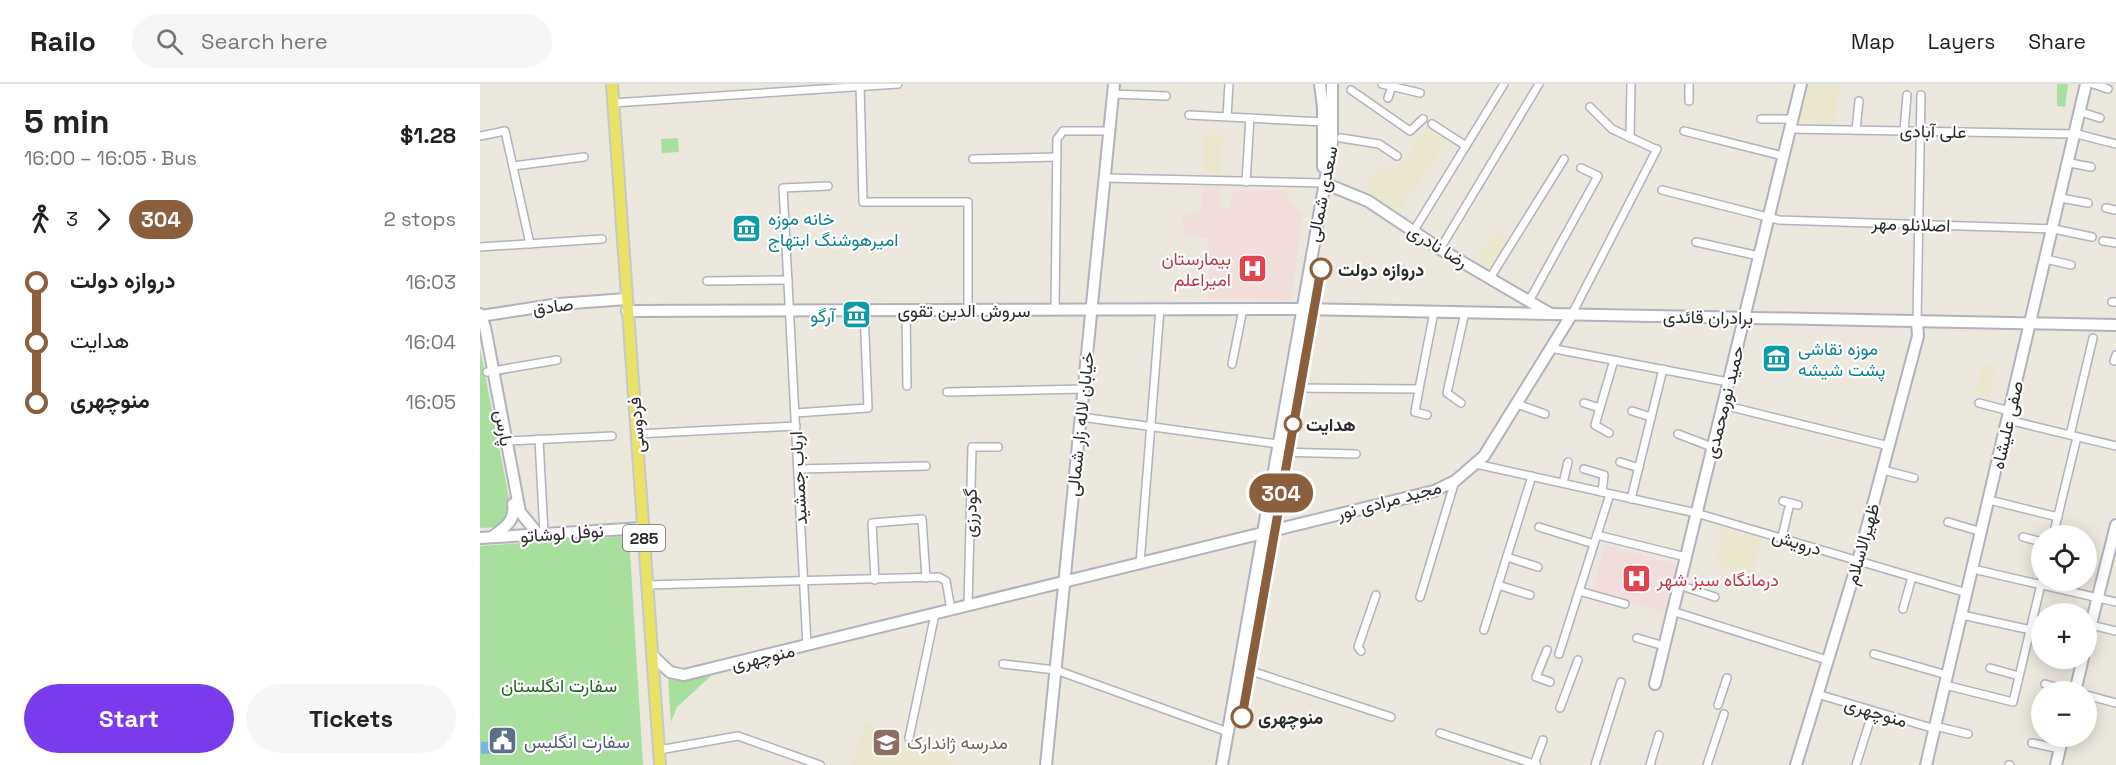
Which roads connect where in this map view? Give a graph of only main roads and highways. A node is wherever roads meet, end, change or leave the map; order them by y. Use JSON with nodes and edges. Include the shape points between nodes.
{"nodes":[{"id":1,"x":612,"y":84,"type":"edge"},
{"id":2,"x":1320,"y":84,"type":"edge"},
{"id":3,"x":1332,"y":84,"type":"edge"},
{"id":4,"x":1801,"y":84,"type":"edge"},
{"id":5,"x":2086,"y":84,"type":"edge"},
{"id":6,"x":1114,"y":89,"type":"edge"},
{"id":7,"x":1334,"y":168,"type":"dead end"},
{"id":8,"x":1324,"y":183,"type":"junction"},
{"id":9,"x":626,"y":299,"type":"junction"},
{"id":10,"x":1092,"y":309,"type":"junction"},
{"id":11,"x":1301,"y":309,"type":"junction"},
{"id":12,"x":627,"y":311,"type":"junction"},
{"id":13,"x":1551,"y":314,"type":"junction"},
{"id":14,"x":1572,"y":314,"type":"junction"},
{"id":15,"x":480,"y":316,"type":"edge"},
{"id":16,"x":1744,"y":318,"type":"junction"},
{"id":17,"x":1917,"y":321,"type":"junction"},
{"id":18,"x":2031,"y":324,"type":"junction"},
{"id":19,"x":2116,"y":326,"type":"edge"},
{"id":20,"x":480,"y":336,"type":"edge"},
{"id":21,"x":490,"y":371,"type":"junction"},
{"id":22,"x":517,"y":512,"type":"junction"},
{"id":23,"x":2116,"y":525,"type":"edge"},
{"id":24,"x":643,"y":528,"type":"junction"},
{"id":25,"x":1263,"y":532,"type":"junction"},
{"id":26,"x":541,"y":534,"type":"junction"},
{"id":27,"x":486,"y":538,"type":"edge"},
{"id":28,"x":1065,"y":583,"type":"junction"},
{"id":29,"x":2096,"y":603,"type":"edge"},
{"id":30,"x":652,"y":656,"type":"junction"},
{"id":31,"x":1654,"y":684,"type":"dead end"},
{"id":32,"x":2060,"y":747,"type":"edge"},
{"id":33,"x":660,"y":765,"type":"edge"},
{"id":34,"x":1046,"y":765,"type":"edge"},
{"id":35,"x":1222,"y":765,"type":"edge"},
{"id":36,"x":1796,"y":765,"type":"edge"},
{"id":37,"x":1926,"y":765,"type":"edge"},
{"id":38,"x":2056,"y":765,"type":"edge"}],
"edges":[{"from":1,"to":9,"type":"main road","name":"فردوسی"},
{"from":2,"to":8,"type":"main road"},
{"from":3,"to":8,"type":"main road","name":"سعدی شمالی","via":[[1332,142]]},
{"from":4,"to":16,"type":"main road","name":"حمید نورمحمدی"},
{"from":5,"to":18,"type":"main road","name":"صفی علیشاه"},
{"from":6,"to":10,"type":"main road","name":"خیابان لاله زار شمالی"},
{"from":7,"to":8,"type":"main road"},
{"from":8,"to":11,"type":"main road","name":"سعدی شمالی"},
{"from":8,"to":13,"type":"main road","name":"رضا نادری","via":[[1368,201],[1440,249]]},
{"from":9,"to":12,"type":"main road","name":"فردوسی"},
{"from":9,"to":15,"type":"main road","name":"صادق"},
{"from":10,"to":11,"type":"main road","name":"سروش الدین تقوی"},
{"from":10,"to":12,"type":"main road","name":"سروش الدین تقوی"},
{"from":10,"to":28,"type":"main road","name":"خیابان لاله زار شمالی"},
{"from":11,"to":13,"type":"main road","name":"برادران قائدی"},
{"from":11,"to":25,"type":"main road","name":"سعدی شمالی"},
{"from":12,"to":24,"type":"main road","name":"فردوسی","number":"285"},
{"from":13,"to":14,"type":"main road","name":"برادران قائدی"},
{"from":14,"to":16,"type":"main road","name":"برادران قائدی"},
{"from":14,"to":25,"type":"main road","name":"مجید مرادی نور","via":[[1476,464],[1455,481],[1425,494]]},
{"from":15,"to":21,"type":"main road","name":"پارس"},
{"from":16,"to":17,"type":"main road","name":"برادران قائدی"},
{"from":16,"to":31,"type":"main road","name":"حمید نورمحمدی"},
{"from":17,"to":18,"type":"main road","name":"برادران قائدی"},
{"from":17,"to":36,"type":"main road","name":"ظهیرالاسلام","via":[[1918,336],[1883,470]]},
{"from":18,"to":19,"type":"main road","name":"برادران قائدی"},
{"from":18,"to":37,"type":"main road","name":"صفی علیشاه"},
{"from":20,"to":21,"type":"main road","name":"پارس"},
{"from":21,"to":22,"type":"main road","name":"پارس"},
{"from":21,"to":22,"type":"main road","name":"پارس"},
{"from":22,"to":26,"type":"main road","name":"پارس"},
{"from":22,"to":27,"type":"main road","via":[[512,521]]},
{"from":23,"to":29,"type":"main road"},
{"from":24,"to":26,"type":"main road","name":"نوفل لوشاتو"},
{"from":24,"to":30,"type":"main road","name":"فردوسی","number":"285"},
{"from":25,"to":28,"type":"main road","name":"منوچهری"},
{"from":25,"to":35,"type":"main road","name":"سعدی شمالی"},
{"from":26,"to":27,"type":"main road","name":"نوفل لوشاتو"},
{"from":28,"to":30,"type":"main road","name":"منوچهری","via":[[684,675],[670,672]]},
{"from":28,"to":34,"type":"main road","name":"خیابان لاله زار شمالی"},
{"from":30,"to":33,"type":"main road","name":"فردوسی","number":"285"},
{"from":32,"to":38,"type":"main road"}]}
